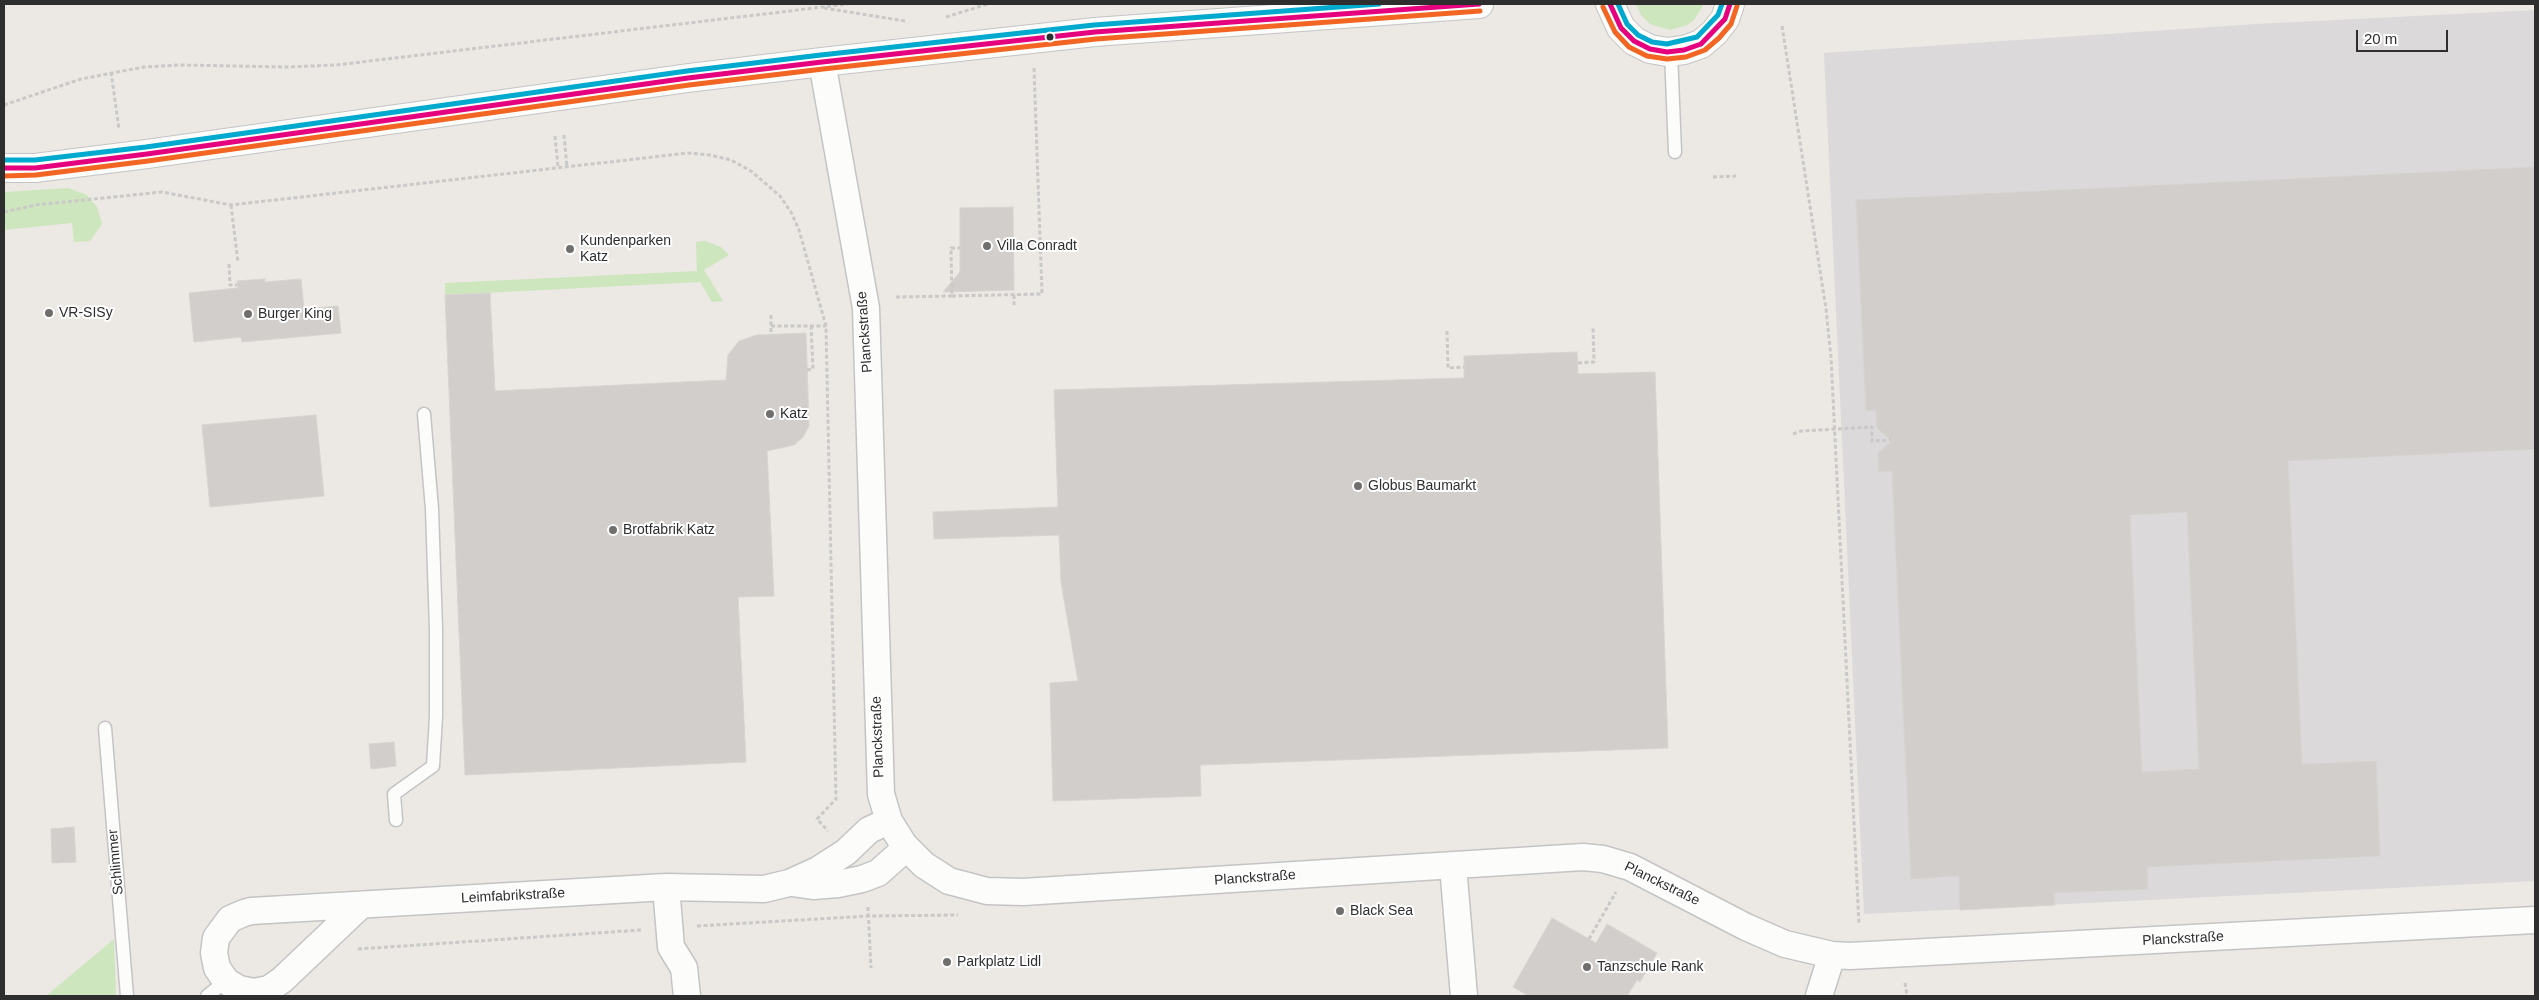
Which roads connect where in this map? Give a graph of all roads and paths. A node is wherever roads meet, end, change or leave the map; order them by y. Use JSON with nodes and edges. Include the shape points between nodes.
{"nodes":[{"id":1,"x":848,"y":4,"type":"edge"},
{"id":2,"x":988,"y":4,"type":"edge"},
{"id":3,"x":1479,"y":4,"type":"edge"},
{"id":4,"x":1610,"y":4,"type":"edge"},
{"id":5,"x":1730,"y":4,"type":"edge"},
{"id":6,"x":819,"y":7,"type":"junction"},
{"id":7,"x":942,"y":18,"type":"dead end"},
{"id":8,"x":907,"y":22,"type":"dead end"},
{"id":9,"x":1782,"y":26,"type":"dead end"},
{"id":10,"x":1671,"y":52,"type":"junction"},
{"id":11,"x":822,"y":62,"type":"junction"},
{"id":12,"x":111,"y":72,"type":"junction"},
{"id":13,"x":1034,"y":75,"type":"dead end"},
{"id":14,"x":4,"y":105,"type":"edge"},
{"id":15,"x":564,"y":135,"type":"dead end"},
{"id":16,"x":555,"y":136,"type":"dead end"},
{"id":17,"x":1674,"y":152,"type":"dead end"},
{"id":18,"x":123,"y":157,"type":"junction"},
{"id":19,"x":567,"y":167,"type":"junction"},
{"id":20,"x":4,"y":168,"type":"edge"},
{"id":21,"x":558,"y":168,"type":"junction"},
{"id":22,"x":1736,"y":176,"type":"dead end"},
{"id":23,"x":1714,"y":177,"type":"dead end"},
{"id":24,"x":231,"y":205,"type":"junction"},
{"id":25,"x":4,"y":212,"type":"edge"},
{"id":26,"x":960,"y":248,"type":"dead end"},
{"id":27,"x":238,"y":263,"type":"dead end"},
{"id":28,"x":229,"y":264,"type":"dead end"},
{"id":29,"x":237,"y":285,"type":"dead end"},
{"id":30,"x":1014,"y":295,"type":"junction"},
{"id":31,"x":952,"y":296,"type":"junction"},
{"id":32,"x":896,"y":297,"type":"dead end"},
{"id":33,"x":1014,"y":305,"type":"dead end"},
{"id":34,"x":771,"y":315,"type":"dead end"},
{"id":35,"x":811,"y":325,"type":"junction"},
{"id":36,"x":771,"y":326,"type":"junction"},
{"id":37,"x":826,"y":326,"type":"junction"},
{"id":38,"x":1593,"y":326,"type":"dead end"},
{"id":39,"x":1447,"y":331,"type":"dead end"},
{"id":40,"x":772,"y":334,"type":"dead end"},
{"id":41,"x":1578,"y":363,"type":"dead end"},
{"id":42,"x":1464,"y":367,"type":"dead end"},
{"id":43,"x":807,"y":370,"type":"dead end"},
{"id":44,"x":424,"y":414,"type":"dead end"},
{"id":45,"x":1836,"y":429,"type":"junction"},
{"id":46,"x":1793,"y":434,"type":"dead end"},
{"id":47,"x":1891,"y":440,"type":"dead end"},
{"id":48,"x":106,"y":728,"type":"dead end"},
{"id":49,"x":396,"y":820,"type":"dead end"},
{"id":50,"x":889,"y":821,"type":"junction"},
{"id":51,"x":906,"y":848,"type":"junction"},
{"id":52,"x":846,"y":852,"type":"junction"},
{"id":53,"x":1453,"y":866,"type":"junction"},
{"id":54,"x":862,"y":878,"type":"junction"},
{"id":55,"x":789,"y":883,"type":"junction"},
{"id":56,"x":666,"y":887,"type":"junction"},
{"id":57,"x":361,"y":905,"type":"junction"},
{"id":58,"x":1607,"y":908,"type":"dead end"},
{"id":59,"x":963,"y":915,"type":"dead end"},
{"id":60,"x":868,"y":916,"type":"junction"},
{"id":61,"x":2535,"y":920,"type":"edge"},
{"id":62,"x":1859,"y":924,"type":"dead end"},
{"id":63,"x":668,"y":928,"type":"junction"},
{"id":64,"x":328,"y":937,"type":"junction"},
{"id":65,"x":1588,"y":939,"type":"dead end"},
{"id":66,"x":1832,"y":955,"type":"junction"},
{"id":67,"x":871,"y":968,"type":"dead end"},
{"id":68,"x":216,"y":988,"type":"edge"},
{"id":69,"x":127,"y":996,"type":"edge"},
{"id":70,"x":687,"y":996,"type":"edge"},
{"id":71,"x":1464,"y":996,"type":"edge"},
{"id":72,"x":1819,"y":996,"type":"edge"}],
"edges":[{"from":1,"to":6,"type":"path"},
{"from":2,"to":7,"type":"path"},
{"from":3,"to":11,"type":"street","via":[[1095,32]]},
{"from":4,"to":10,"type":"street","via":[[1621,28],[1634,41],[1650,49]]},
{"from":5,"to":10,"type":"street","via":[[1714,33],[1700,44]]},
{"from":6,"to":8,"type":"path"},
{"from":6,"to":12,"type":"path","via":[[336,65],[180,65]]},
{"from":9,"to":45,"type":"path","via":[[1826,309]]},
{"from":10,"to":17,"type":"lane"},
{"from":11,"to":18,"type":"street"},
{"from":11,"to":50,"type":"street","name":"Planckstraße","via":[[866,308],[878,750],[881,794]]},
{"from":12,"to":14,"type":"path"},
{"from":12,"to":18,"type":"path"},
{"from":13,"to":30,"type":"path","via":[[1042,294]]},
{"from":15,"to":19,"type":"path"},
{"from":16,"to":21,"type":"path"},
{"from":18,"to":20,"type":"street","via":[[35,168]]},
{"from":19,"to":21,"type":"path"},
{"from":19,"to":37,"type":"path","via":[[688,153],[731,160],[751,171],[780,196],[791,212]]},
{"from":21,"to":24,"type":"path"},
{"from":22,"to":23,"type":"path"},
{"from":24,"to":25,"type":"path","via":[[162,192],[36,205]]},
{"from":24,"to":27,"type":"path"},
{"from":26,"to":31,"type":"path","via":[[951,248]]},
{"from":28,"to":29,"type":"path","via":[[230,285]]},
{"from":30,"to":31,"type":"path"},
{"from":30,"to":33,"type":"path"},
{"from":31,"to":32,"type":"path"},
{"from":34,"to":36,"type":"path"},
{"from":35,"to":36,"type":"path"},
{"from":35,"to":37,"type":"path"},
{"from":35,"to":43,"type":"path","via":[[813,369]]},
{"from":36,"to":40,"type":"path"},
{"from":37,"to":52,"type":"path","via":[[836,799],[817,819]]},
{"from":38,"to":41,"type":"path","via":[[1594,362]]},
{"from":39,"to":42,"type":"path","via":[[1448,368]]},
{"from":44,"to":49,"type":"lane","via":[[432,509],[436,629],[433,766],[394,794]]},
{"from":45,"to":46,"type":"path","via":[[1801,430]]},
{"from":45,"to":47,"type":"path","via":[[1872,427],[1872,441]]},
{"from":45,"to":62,"type":"path"},
{"from":48,"to":69,"type":"lane","name":"Schlimmer"},
{"from":50,"to":51,"type":"street","name":"Planckstraße"},
{"from":50,"to":52,"type":"street","name":"Leimfabrikstraße","via":[[869,830]]},
{"from":51,"to":53,"type":"street","name":"Planckstraße","via":[[924,866],[949,881],[968,887],[1006,891],[1126,887]]},
{"from":51,"to":54,"type":"street","name":"Leimfabrikstraße","via":[[878,873]]},
{"from":52,"to":55,"type":"street","name":"Leimfabrikstraße"},
{"from":53,"to":66,"type":"street","name":"Planckstraße","via":[[1583,857],[1617,862],[1766,937]]},
{"from":53,"to":71,"type":"street"},
{"from":54,"to":55,"type":"street","name":"Leimfabrikstraße","via":[[813,886]]},
{"from":54,"to":60,"type":"path","via":[[868,892]]},
{"from":55,"to":56,"type":"street","name":"Leimfabrikstraße","via":[[764,888]]},
{"from":56,"to":57,"type":"street","name":"Leimfabrikstraße"},
{"from":56,"to":63,"type":"street"},
{"from":57,"to":64,"type":"street","name":"Leimfabrikstraße"},
{"from":57,"to":68,"type":"street","name":"Leimfabrikstraße","via":[[251,912],[230,919],[219,931],[214,945]]},
{"from":58,"to":65,"type":"path"},
{"from":59,"to":60,"type":"path"},
{"from":60,"to":63,"type":"path"},
{"from":60,"to":67,"type":"path"},
{"from":61,"to":66,"type":"street","name":"Planckstraße","via":[[1873,956]]},
{"from":63,"to":64,"type":"path","via":[[342,950]]},
{"from":63,"to":70,"type":"street","via":[[671,947],[684,968]]},
{"from":64,"to":68,"type":"street","name":"Leimfabrikstraße","via":[[269,989],[246,992]]},
{"from":66,"to":72,"type":"street"}]}
